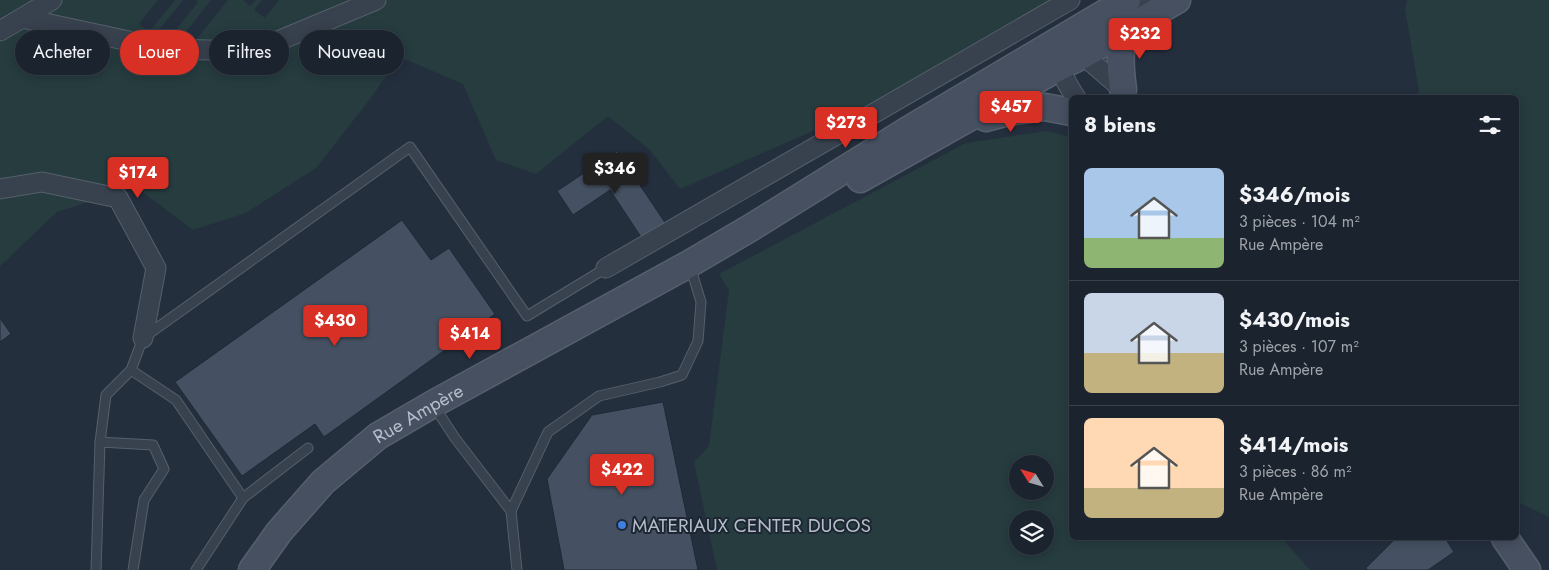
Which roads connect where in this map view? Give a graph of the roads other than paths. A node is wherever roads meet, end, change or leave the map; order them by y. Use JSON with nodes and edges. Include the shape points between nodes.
{"nodes":[{"id":1,"x":52,"y":0,"type":"edge"},
{"id":2,"x":376,"y":0,"type":"edge"},
{"id":3,"x":1070,"y":0,"type":"edge"},
{"id":4,"x":1127,"y":0,"type":"edge"},
{"id":5,"x":1148,"y":0,"type":"edge"},
{"id":6,"x":1177,"y":0,"type":"edge"},
{"id":7,"x":22,"y":18,"type":"junction"},
{"id":8,"x":1124,"y":30,"type":"junction"},
{"id":9,"x":0,"y":31,"type":"edge"},
{"id":10,"x":1069,"y":57,"type":"junction"},
{"id":11,"x":1018,"y":63,"type":"junction"},
{"id":12,"x":1126,"y":93,"type":"edge"},
{"id":13,"x":1074,"y":95,"type":"edge"},
{"id":14,"x":1069,"y":112,"type":"edge"},
{"id":15,"x":951,"y":128,"type":"junction"},
{"id":16,"x":0,"y":189,"type":"edge"},
{"id":17,"x":752,"y":227,"type":"junction"},
{"id":18,"x":689,"y":264,"type":"junction"},
{"id":19,"x":606,"y":268,"type":"joint"},
{"id":20,"x":143,"y":338,"type":"junction"},
{"id":21,"x":131,"y":370,"type":"junction"},
{"id":22,"x":433,"y":404,"type":"junction"},
{"id":23,"x":100,"y":442,"type":"junction"},
{"id":24,"x":308,"y":448,"type":"dead end"},
{"id":25,"x":243,"y":498,"type":"junction"},
{"id":26,"x":511,"y":511,"type":"junction"},
{"id":27,"x":1506,"y":540,"type":"edge"},
{"id":28,"x":96,"y":570,"type":"edge"},
{"id":29,"x":134,"y":570,"type":"edge"},
{"id":30,"x":196,"y":570,"type":"edge"},
{"id":31,"x":252,"y":570,"type":"edge"},
{"id":32,"x":517,"y":570,"type":"edge"},
{"id":33,"x":1527,"y":570,"type":"edge"}],
"edges":[{"from":1,"to":7,"type":"street"},
{"from":2,"to":7,"type":"street","via":[[254,51],[166,50]]},
{"from":3,"to":19,"type":"street"},
{"from":4,"to":11,"type":"main road","name":"Rue Ampère"},
{"from":5,"to":10,"type":"street"},
{"from":6,"to":8,"type":"main road","name":"Rue Ampère"},
{"from":7,"to":9,"type":"street"},
{"from":8,"to":10,"type":"main road","name":"Rue Ampère"},
{"from":8,"to":12,"type":"main road","via":[[1120,67]]},
{"from":10,"to":11,"type":"street"},
{"from":10,"to":12,"type":"street"},
{"from":10,"to":13,"type":"street","via":[[1064,80]]},
{"from":10,"to":15,"type":"main road","name":"Rue Ampère"},
{"from":11,"to":17,"type":"main road","name":"Rue Ampère"},
{"from":14,"to":15,"type":"main road","via":[[1045,107],[1008,112]]},
{"from":15,"to":17,"type":"main road","name":"Rue Ampère","via":[[798,214]]},
{"from":16,"to":20,"type":"street","via":[[42,182],[118,198],[156,268]]},
{"from":17,"to":18,"type":"main road","name":"Rue Ampère"},
{"from":18,"to":22,"type":"main road","name":"Rue Ampère"},
{"from":18,"to":26,"type":"lane","via":[[701,302],[698,342],[682,375],[599,396],[548,432]]},
{"from":19,"to":20,"type":"lane","via":[[527,316],[410,147]]},
{"from":20,"to":21,"type":"lane"},
{"from":21,"to":23,"type":"lane","via":[[106,395]]},
{"from":21,"to":25,"type":"lane","via":[[176,400]]},
{"from":22,"to":26,"type":"lane"},
{"from":22,"to":31,"type":"main road","name":"Rue Ampère","via":[[378,436],[323,482],[279,532]]},
{"from":23,"to":28,"type":"lane"},
{"from":23,"to":29,"type":"lane","via":[[153,445],[164,469],[144,500]]},
{"from":24,"to":25,"type":"lane"},
{"from":25,"to":30,"type":"lane"},
{"from":26,"to":32,"type":"lane"},
{"from":27,"to":33,"type":"main road"}]}
